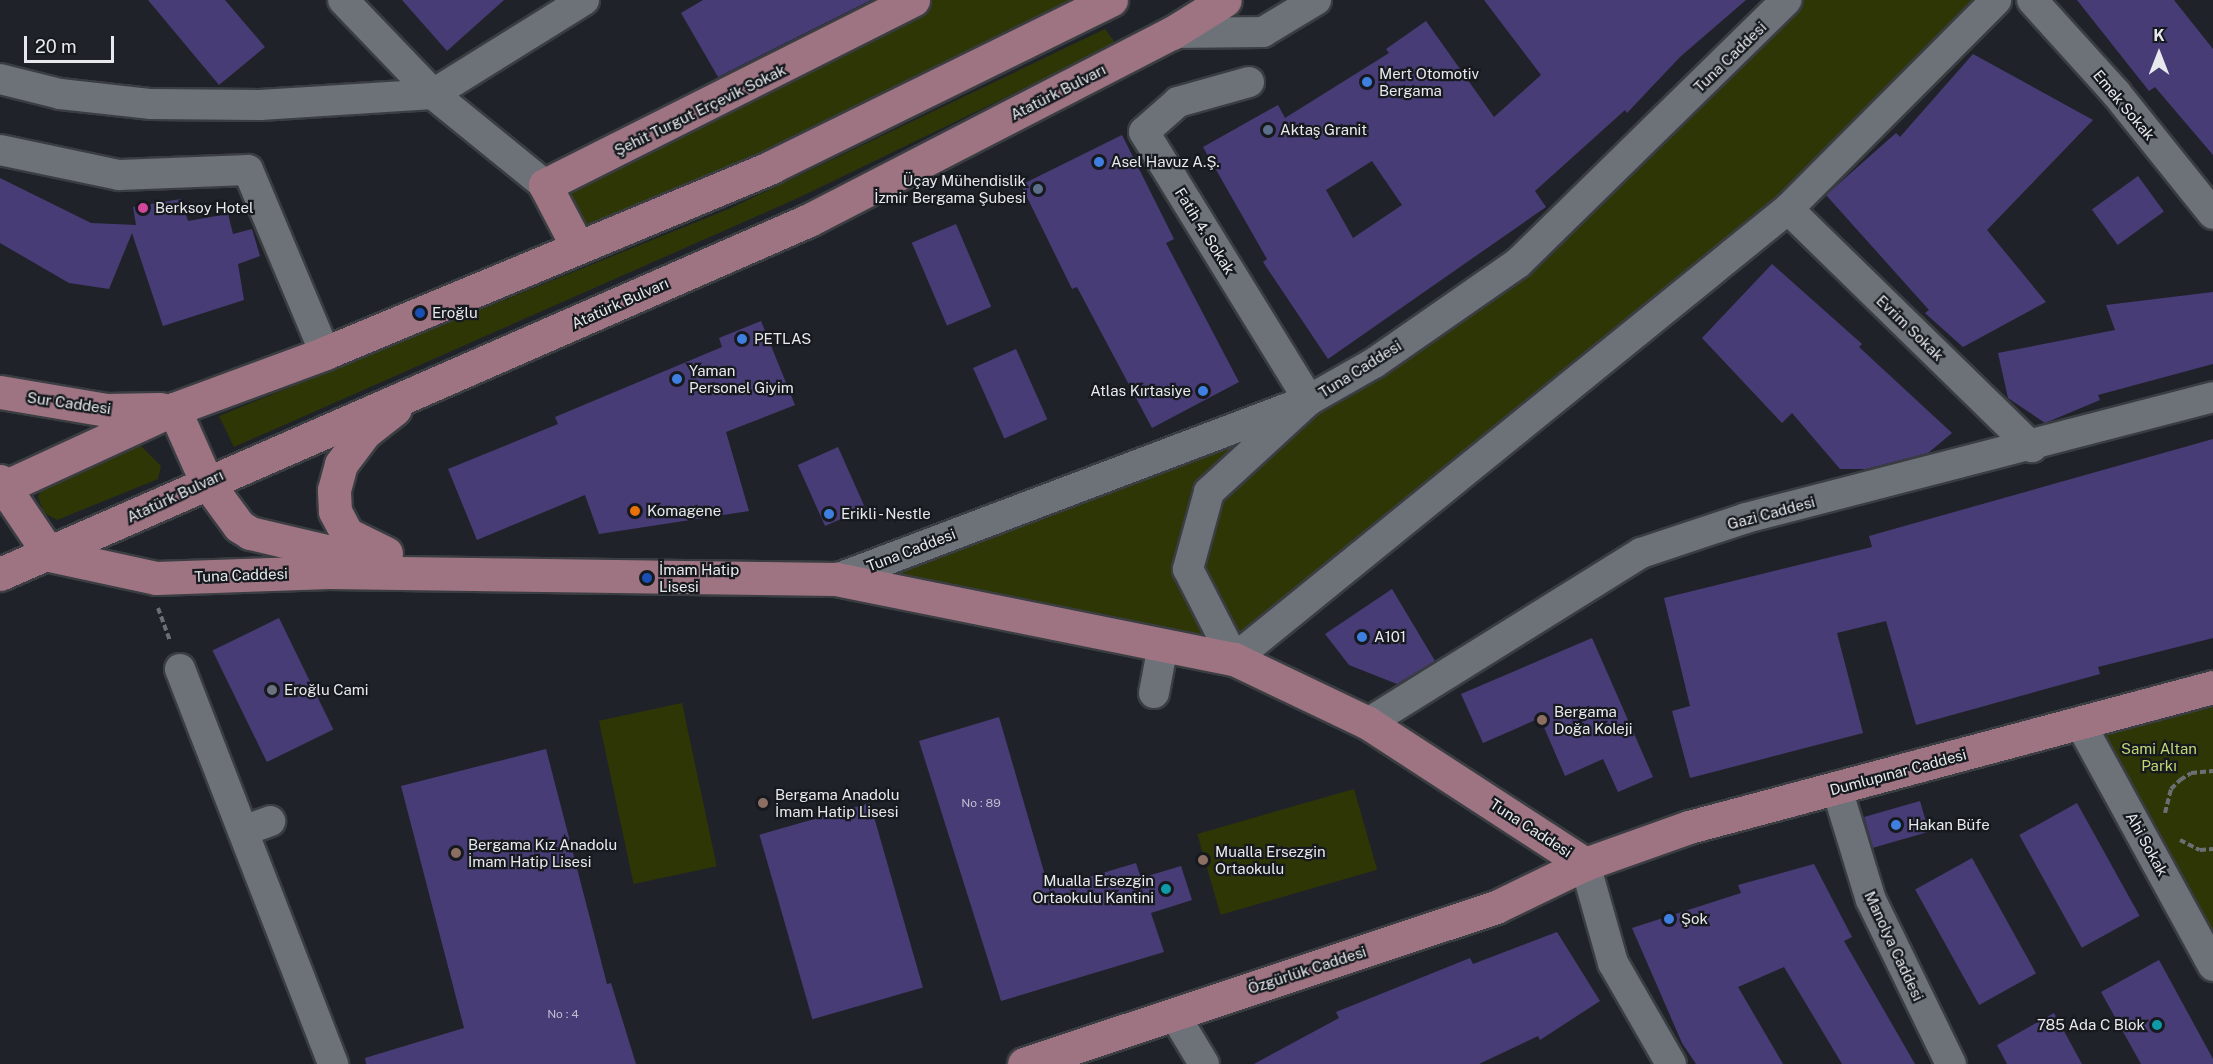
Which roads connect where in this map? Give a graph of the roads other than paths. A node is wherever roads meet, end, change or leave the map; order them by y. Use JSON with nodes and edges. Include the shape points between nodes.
{"nodes":[{"id":1,"x":343,"y":0,"type":"edge"},
{"id":2,"x":913,"y":0,"type":"edge"},
{"id":3,"x":1111,"y":0,"type":"edge"},
{"id":4,"x":1225,"y":0,"type":"edge"},
{"id":5,"x":1316,"y":0,"type":"edge"},
{"id":6,"x":1787,"y":0,"type":"edge"},
{"id":7,"x":1995,"y":0,"type":"edge"},
{"id":8,"x":2032,"y":0,"type":"edge"},
{"id":9,"x":578,"y":2,"type":"edge"},
{"id":10,"x":1172,"y":33,"type":"junction"},
{"id":11,"x":0,"y":79,"type":"edge"},
{"id":12,"x":1249,"y":82,"type":"dead end"},
{"id":13,"x":433,"y":94,"type":"junction"},
{"id":14,"x":0,"y":150,"type":"edge"},
{"id":15,"x":545,"y":186,"type":"junction"},
{"id":16,"x":1788,"y":209,"type":"junction"},
{"id":17,"x":2213,"y":214,"type":"edge"},
{"id":18,"x":577,"y":246,"type":"junction"},
{"id":19,"x":325,"y":353,"type":"junction"},
{"id":20,"x":427,"y":384,"type":"junction"},
{"id":21,"x":0,"y":392,"type":"edge"},
{"id":22,"x":2213,"y":398,"type":"edge"},
{"id":23,"x":1309,"y":400,"type":"junction"},
{"id":24,"x":174,"y":409,"type":"junction"},
{"id":25,"x":2032,"y":447,"type":"junction"},
{"id":26,"x":206,"y":481,"type":"junction"},
{"id":27,"x":2,"y":485,"type":"edge"},
{"id":28,"x":50,"y":555,"type":"junction"},
{"id":29,"x":0,"y":574,"type":"edge"},
{"id":30,"x":434,"y":576,"type":"junction"},
{"id":31,"x":836,"y":579,"type":"junction"},
{"id":32,"x":1163,"y":645,"type":"junction"},
{"id":33,"x":1234,"y":659,"type":"junction"},
{"id":34,"x":180,"y":669,"type":"road end"},
{"id":35,"x":2213,"y":687,"type":"edge"},
{"id":36,"x":1154,"y":693,"type":"dead end"},
{"id":37,"x":1368,"y":723,"type":"junction"},
{"id":38,"x":2080,"y":723,"type":"junction"},
{"id":39,"x":1837,"y":789,"type":"junction"},
{"id":40,"x":1585,"y":864,"type":"junction"},
{"id":41,"x":2213,"y":966,"type":"edge"},
{"id":42,"x":1174,"y":1014,"type":"junction"},
{"id":43,"x":333,"y":1064,"type":"edge"},
{"id":44,"x":1024,"y":1064,"type":"edge"},
{"id":45,"x":1204,"y":1064,"type":"edge"},
{"id":46,"x":1671,"y":1064,"type":"edge"},
{"id":47,"x":1951,"y":1064,"type":"edge"}],
"edges":[{"from":1,"to":13,"type":"street"},
{"from":2,"to":15,"type":"main road","name":"Şehit Turgut Erçevik Sokak"},
{"from":3,"to":18,"type":"main road","via":[[771,167]]},
{"from":4,"to":10,"type":"main road","name":"Atatürk Bulvarı"},
{"from":5,"to":10,"type":"street","via":[[1263,32]]},
{"from":6,"to":23,"type":"street","name":"Tuna Caddesi","via":[[1518,263],[1374,363]]},
{"from":7,"to":16,"type":"street"},
{"from":8,"to":17,"type":"street","name":"Emek Sokak","via":[[2116,93]]},
{"from":9,"to":13,"type":"street"},
{"from":10,"to":20,"type":"main road","name":"Atatürk Bulvarı","via":[[809,220]]},
{"from":11,"to":13,"type":"street","via":[[60,94],[151,104],[260,105]]},
{"from":12,"to":23,"type":"street","name":"Fatih 4. Sokak","via":[[1178,102],[1144,132]]},
{"from":13,"to":15,"type":"street"},
{"from":14,"to":19,"type":"street","via":[[118,175],[248,170]]},
{"from":15,"to":18,"type":"main road"},
{"from":16,"to":25,"type":"street","name":"Evrim Sokak"},
{"from":16,"to":33,"type":"street"},
{"from":18,"to":19,"type":"main road"},
{"from":19,"to":24,"type":"main road"},
{"from":20,"to":26,"type":"main road","name":"Atatürk Bulvarı"},
{"from":20,"to":30,"type":"main road","via":[[364,433],[341,464],[335,511],[347,534]]},
{"from":21,"to":24,"type":"main road","name":"Sur Caddesi","via":[[106,410]]},
{"from":22,"to":25,"type":"street","name":"Gazi Caddesi"},
{"from":23,"to":31,"type":"street","name":"Tuna Caddesi"},
{"from":23,"to":33,"type":"street","via":[[1209,492],[1188,569]]},
{"from":24,"to":26,"type":"main road","name":"Tuna Caddesi"},
{"from":24,"to":27,"type":"main road"},
{"from":25,"to":37,"type":"street","name":"Gazi Caddesi","via":[[1746,518],[1641,553]]},
{"from":26,"to":28,"type":"main road","name":"Atatürk Bulvarı"},
{"from":26,"to":30,"type":"main road","name":"Tuna Caddesi","via":[[227,513],[250,533]]},
{"from":27,"to":28,"type":"main road"},
{"from":28,"to":29,"type":"main road","name":"Atatürk Bulvarı"},
{"from":28,"to":30,"type":"main road","name":"Tuna Caddesi","via":[[156,578],[329,572]]},
{"from":30,"to":31,"type":"main road","name":"Tuna Caddesi"},
{"from":31,"to":32,"type":"main road","name":"Tuna Caddesi"},
{"from":32,"to":33,"type":"main road","name":"Tuna Caddesi"},
{"from":32,"to":36,"type":"street"},
{"from":33,"to":37,"type":"main road","name":"Tuna Caddesi"},
{"from":34,"to":43,"type":"street","via":[[256,826]]},
{"from":35,"to":38,"type":"main road","name":"Dumlupınar Caddesi"},
{"from":37,"to":40,"type":"main road","name":"Tuna Caddesi"},
{"from":38,"to":39,"type":"main road","name":"Dumlupınar Caddesi"},
{"from":38,"to":41,"type":"street","name":"Ahi Sokak"},
{"from":39,"to":40,"type":"main road","name":"Dumlupınar Caddesi","via":[[1689,827]]},
{"from":39,"to":47,"type":"street","name":"Manolya Caddesi","via":[[1871,900]]},
{"from":40,"to":42,"type":"main road","name":"Özgürlük Caddesi","via":[[1496,907]]},
{"from":40,"to":46,"type":"street","via":[[1613,963]]},
{"from":42,"to":44,"type":"main road","name":"Özgürlük Caddesi"},
{"from":42,"to":45,"type":"street"}]}
